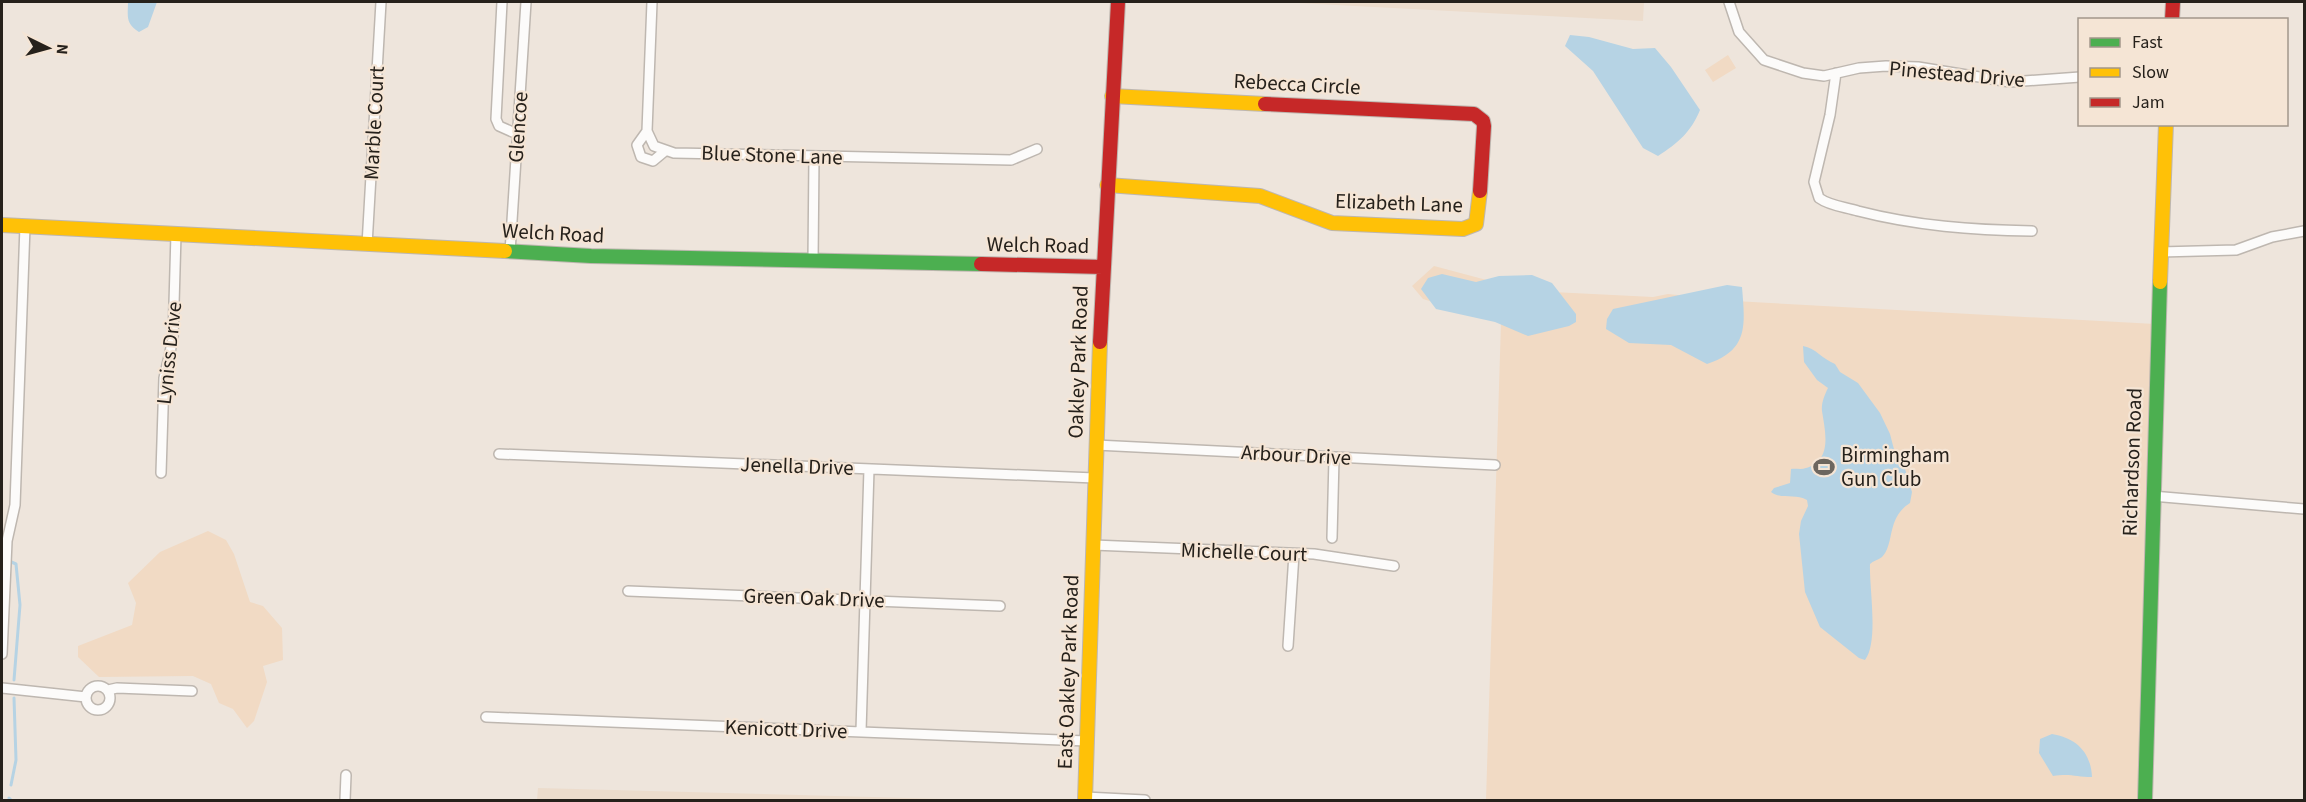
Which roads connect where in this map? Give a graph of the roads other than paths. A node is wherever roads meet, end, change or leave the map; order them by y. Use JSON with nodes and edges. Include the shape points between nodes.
{"nodes":[{"id":1,"x":381,"y":2,"type":"edge"},
{"id":2,"x":502,"y":2,"type":"edge"},
{"id":3,"x":526,"y":2,"type":"edge"},
{"id":4,"x":652,"y":2,"type":"edge"},
{"id":5,"x":1118,"y":2,"type":"edge"},
{"id":6,"x":1729,"y":2,"type":"edge"},
{"id":7,"x":2172,"y":2,"type":"edge"},
{"id":8,"x":2172,"y":18,"type":"edge"},
{"id":9,"x":1836,"y":73,"type":"junction"},
{"id":10,"x":2078,"y":77,"type":"edge"},
{"id":11,"x":1112,"y":96,"type":"junction"},
{"id":12,"x":1480,"y":117,"type":"joint"},
{"id":13,"x":2166,"y":126,"type":"edge"},
{"id":14,"x":647,"y":131,"type":"junction"},
{"id":15,"x":517,"y":134,"type":"junction"},
{"id":16,"x":1037,"y":149,"type":"dead end"},
{"id":17,"x":665,"y":151,"type":"junction"},
{"id":18,"x":814,"y":156,"type":"junction"},
{"id":19,"x":1107,"y":185,"type":"junction"},
{"id":20,"x":2,"y":225,"type":"edge"},
{"id":21,"x":25,"y":226,"type":"junction"},
{"id":22,"x":2032,"y":231,"type":"dead end"},
{"id":23,"x":2304,"y":231,"type":"edge"},
{"id":24,"x":176,"y":234,"type":"junction"},
{"id":25,"x":367,"y":245,"type":"junction"},
{"id":26,"x":510,"y":252,"type":"junction"},
{"id":27,"x":2160,"y":252,"type":"junction"},
{"id":28,"x":813,"y":262,"type":"junction"},
{"id":29,"x":1103,"y":267,"type":"junction"},
{"id":30,"x":1096,"y":445,"type":"junction"},
{"id":31,"x":499,"y":454,"type":"dead end"},
{"id":32,"x":1335,"y":458,"type":"junction"},
{"id":33,"x":1495,"y":465,"type":"dead end"},
{"id":34,"x":869,"y":469,"type":"junction"},
{"id":35,"x":160,"y":472,"type":"dead end"},
{"id":36,"x":1095,"y":478,"type":"junction"},
{"id":37,"x":2152,"y":496,"type":"junction"},
{"id":38,"x":2304,"y":509,"type":"edge"},
{"id":39,"x":1332,"y":538,"type":"dead end"},
{"id":40,"x":1093,"y":545,"type":"junction"},
{"id":41,"x":1293,"y":554,"type":"junction"},
{"id":42,"x":1394,"y":566,"type":"dead end"},
{"id":43,"x":628,"y":591,"type":"dead end"},
{"id":44,"x":864,"y":600,"type":"junction"},
{"id":45,"x":1000,"y":606,"type":"dead end"},
{"id":46,"x":1288,"y":646,"type":"dead end"},
{"id":47,"x":2,"y":654,"type":"edge"},
{"id":48,"x":2,"y":688,"type":"edge"},
{"id":49,"x":108,"y":690,"type":"junction"},
{"id":50,"x":192,"y":690,"type":"dead end"},
{"id":51,"x":86,"y":697,"type":"junction"},
{"id":52,"x":486,"y":717,"type":"dead end"},
{"id":53,"x":861,"y":731,"type":"junction"},
{"id":54,"x":1087,"y":741,"type":"junction"},
{"id":55,"x":346,"y":775,"type":"dead end"},
{"id":56,"x":1085,"y":799,"type":"edge"},
{"id":57,"x":345,"y":801,"type":"edge"},
{"id":58,"x":1144,"y":801,"type":"edge"},
{"id":59,"x":2145,"y":801,"type":"edge"}],
"edges":[{"from":1,"to":25,"type":"street","name":"Marble Court"},
{"from":2,"to":15,"type":"street","via":[[496,119],[499,126]]},
{"from":3,"to":15,"type":"street","name":"Glencoe"},
{"from":4,"to":14,"type":"street"},
{"from":5,"to":11,"type":"street","name":"Oakley Park Road"},
{"from":6,"to":9,"type":"street","name":"Pinestead Drive","via":[[1739,32],[1764,60],[1803,73]]},
{"from":7,"to":8,"type":"street"},
{"from":9,"to":10,"type":"street","name":"Pinestead Drive","via":[[1859,68],[1918,67],[2010,82]]},
{"from":9,"to":22,"type":"street","via":[[1814,182],[1819,198],[1898,221],[1943,228]]},
{"from":11,"to":12,"type":"street","name":"Rebecca Circle","via":[[1468,113]]},
{"from":11,"to":19,"type":"street","name":"Oakley Park Road"},
{"from":12,"to":19,"type":"street","name":"Elizabeth Lane","via":[[1484,126],[1479,215],[1476,224],[1469,228],[1332,223],[1260,196]]},
{"from":13,"to":27,"type":"street","name":"Richardson Road"},
{"from":14,"to":17,"type":"street","via":[[654,146]]},
{"from":14,"to":17,"type":"street","name":"Blue Stone Lane","via":[[638,142],[639,155],[653,161]]},
{"from":15,"to":26,"type":"street","name":"Glencoe"},
{"from":16,"to":18,"type":"street","name":"Blue Stone Lane","via":[[1011,160]]},
{"from":17,"to":18,"type":"street","name":"Blue Stone Lane"},
{"from":18,"to":28,"type":"street"},
{"from":19,"to":29,"type":"street","name":"Oakley Park Road"},
{"from":20,"to":21,"type":"street","name":"Welch Road"},
{"from":21,"to":24,"type":"street","name":"Welch Road"},
{"from":21,"to":47,"type":"street","via":[[15,505],[7,541]]},
{"from":23,"to":27,"type":"street","via":[[2236,250]]},
{"from":24,"to":25,"type":"street","name":"Welch Road"},
{"from":24,"to":35,"type":"street","name":"Lyniss Drive","via":[[173,339],[164,378]]},
{"from":25,"to":26,"type":"street","name":"Welch Road"},
{"from":26,"to":28,"type":"street","name":"Welch Road"},
{"from":27,"to":37,"type":"street","name":"Richardson Road"},
{"from":28,"to":29,"type":"street","name":"Welch Road"},
{"from":29,"to":30,"type":"street","name":"Oakley Park Road"},
{"from":30,"to":32,"type":"street","name":"Arbour Drive"},
{"from":30,"to":36,"type":"street","name":"Oakley Park Road"},
{"from":31,"to":34,"type":"street","name":"Jenella Drive"},
{"from":32,"to":33,"type":"street","name":"Arbour Drive"},
{"from":32,"to":39,"type":"street"},
{"from":34,"to":36,"type":"street","name":"Jenella Drive"},
{"from":34,"to":44,"type":"street"},
{"from":36,"to":40,"type":"street","name":"Oakley Park Road"},
{"from":37,"to":38,"type":"street"},
{"from":37,"to":59,"type":"street","name":"Richardson Road"},
{"from":40,"to":41,"type":"street","name":"Michelle Court"},
{"from":40,"to":54,"type":"street","name":"East Oakley Park Road"},
{"from":41,"to":42,"type":"street","name":"Michelle Court"},
{"from":41,"to":46,"type":"street"},
{"from":43,"to":44,"type":"street","name":"Green Oak Drive"},
{"from":44,"to":45,"type":"street","name":"Green Oak Drive"},
{"from":44,"to":53,"type":"street"},
{"from":48,"to":51,"type":"street"},
{"from":49,"to":50,"type":"street"},
{"from":49,"to":51,"type":"street","via":[[95,686]]},
{"from":49,"to":51,"type":"street","via":[[110,702],[102,710],[91,708]]},
{"from":52,"to":53,"type":"street","name":"Kenicott Drive"},
{"from":53,"to":54,"type":"street","name":"Kenicott Drive"},
{"from":54,"to":56,"type":"street","name":"East Oakley Park Road"},
{"from":55,"to":57,"type":"street"},
{"from":56,"to":58,"type":"street"}]}
